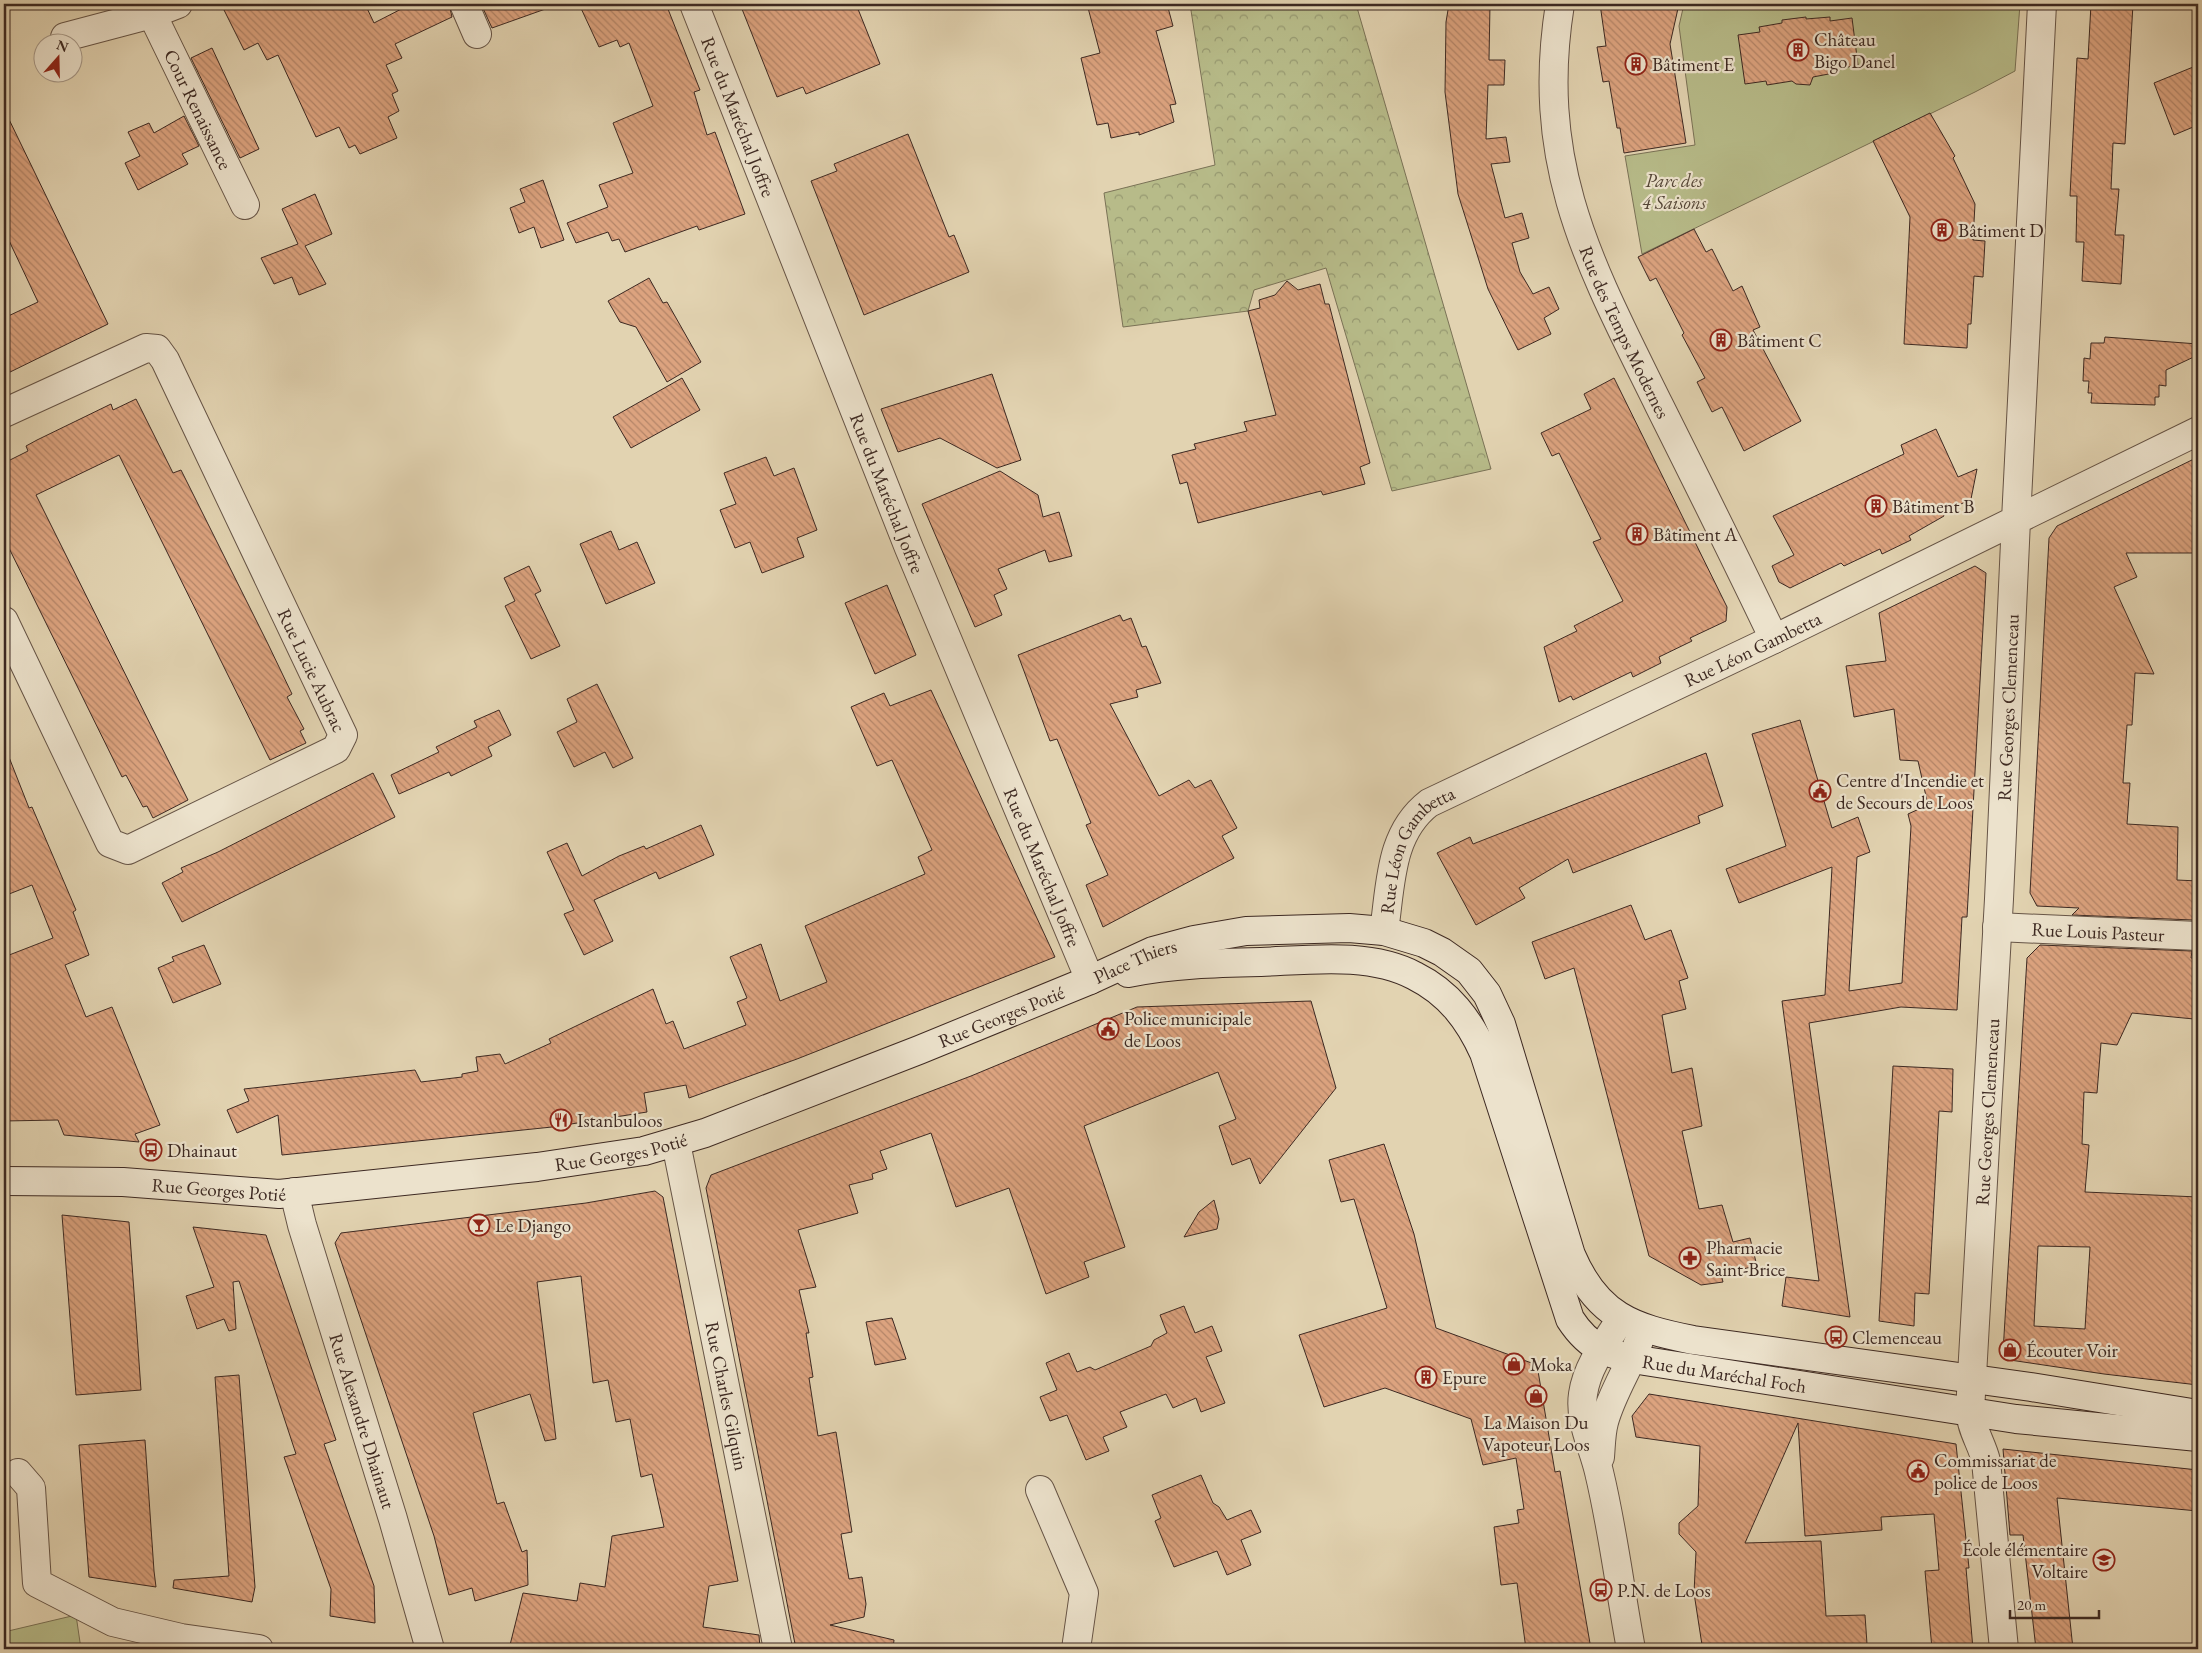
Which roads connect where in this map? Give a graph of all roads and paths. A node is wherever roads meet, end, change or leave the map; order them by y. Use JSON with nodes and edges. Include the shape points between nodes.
{"nodes":[{"id":1,"x":178,"y":4,"type":"edge"},
{"id":2,"x":464,"y":4,"type":"edge"},
{"id":3,"x":694,"y":4,"type":"edge"},
{"id":4,"x":1560,"y":4,"type":"edge"},
{"id":5,"x":2042,"y":4,"type":"edge"},
{"id":6,"x":152,"y":14,"type":"junction"},
{"id":7,"x":82,"y":33,"type":"edge"},
{"id":8,"x":478,"y":34,"type":"dead end"},
{"id":9,"x":245,"y":204,"type":"dead end"},
{"id":10,"x":4,"y":413,"type":"edge"},
{"id":11,"x":2198,"y":431,"type":"edge"},
{"id":12,"x":2016,"y":520,"type":"junction"},
{"id":13,"x":4,"y":621,"type":"edge"},
{"id":14,"x":1774,"y":639,"type":"junction"},
{"id":15,"x":1997,"y":927,"type":"junction"},
{"id":16,"x":1384,"y":931,"type":"junction"},
{"id":17,"x":2198,"y":936,"type":"edge"},
{"id":18,"x":1090,"y":980,"type":"junction"},
{"id":19,"x":1471,"y":1026,"type":"joint"},
{"id":20,"x":676,"y":1143,"type":"junction"},
{"id":21,"x":4,"y":1161,"type":"edge"},
{"id":22,"x":4,"y":1181,"type":"edge"},
{"id":23,"x":123,"y":1182,"type":"junction"},
{"id":24,"x":294,"y":1192,"type":"junction"},
{"id":25,"x":1632,"y":1324,"type":"junction"},
{"id":26,"x":1600,"y":1350,"type":"junction"},
{"id":27,"x":1632,"y":1359,"type":"junction"},
{"id":28,"x":1972,"y":1380,"type":"junction"},
{"id":29,"x":1970,"y":1412,"type":"junction"},
{"id":30,"x":2198,"y":1414,"type":"edge"},
{"id":31,"x":2198,"y":1437,"type":"edge"},
{"id":32,"x":1599,"y":1471,"type":"junction"},
{"id":33,"x":18,"y":1473,"type":"dead end"},
{"id":34,"x":1040,"y":1490,"type":"dead end"},
{"id":35,"x":181,"y":1644,"type":"edge"},
{"id":36,"x":259,"y":1649,"type":"edge"},
{"id":37,"x":430,"y":1649,"type":"edge"},
{"id":38,"x":778,"y":1649,"type":"edge"},
{"id":39,"x":1076,"y":1649,"type":"edge"},
{"id":40,"x":1630,"y":1649,"type":"edge"},
{"id":41,"x":2004,"y":1649,"type":"edge"}],
"edges":[{"from":1,"to":6,"type":"street"},
{"from":2,"to":8,"type":"street"},
{"from":3,"to":18,"type":"street","name":"Rue du Maréchal Joffre","via":[[909,548]]},
{"from":4,"to":14,"type":"street","name":"Rue des Temps Modernes","via":[[1552,100],[1560,161],[1575,221],[1600,284]]},
{"from":5,"to":12,"type":"street","name":"Rue Georges Clemenceau"},
{"from":6,"to":7,"type":"street"},
{"from":6,"to":9,"type":"street","name":"Cour Renaissance"},
{"from":10,"to":13,"type":"street","name":"Rue Lucie Aubrac","via":[[146,348],[156,349],[165,360],[343,735],[336,750],[128,850],[110,843]]},
{"from":11,"to":12,"type":"street","name":"Rue Léon Gambetta"},
{"from":12,"to":14,"type":"street","name":"Rue Léon Gambetta"},
{"from":12,"to":15,"type":"street","name":"Rue Georges Clemenceau"},
{"from":14,"to":16,"type":"street","name":"Rue Léon Gambetta","via":[[1429,803],[1410,821],[1398,844]]},
{"from":15,"to":17,"type":"street","name":"Rue Louis Pasteur"},
{"from":15,"to":28,"type":"street","name":"Rue Georges Clemenceau"},
{"from":16,"to":18,"type":"street","name":"Place Thiers","via":[[1348,928],[1246,930],[1153,951]]},
{"from":16,"to":25,"type":"street","name":"Place Thiers","via":[[1442,952],[1463,966],[1479,983],[1501,1024],[1578,1270],[1591,1290]]},
{"from":18,"to":19,"type":"street","name":"Place Thiers","via":[[1186,965],[1316,960],[1366,962],[1402,970],[1428,983],[1452,1002]]},
{"from":18,"to":20,"type":"street","name":"Rue Georges Potié"},
{"from":19,"to":26,"type":"street","name":"Rue du Maréchal Foch","via":[[1492,1072],[1570,1319],[1582,1335]]},
{"from":20,"to":24,"type":"street","name":"Rue Georges Potié","via":[[537,1167]]},
{"from":20,"to":38,"type":"street","name":"Rue Charles Gilquin"},
{"from":21,"to":23,"type":"street","name":"Rue Georges Potié"},
{"from":22,"to":23,"type":"street","name":"Rue Georges Potié"},
{"from":23,"to":24,"type":"street","name":"Rue Georges Potié","via":[[254,1193]]},
{"from":24,"to":37,"type":"street","name":"Rue Alexandre Dhainaut"},
{"from":25,"to":26,"type":"street"},
{"from":25,"to":27,"type":"street"},
{"from":25,"to":28,"type":"street","name":"Rue du Maréchal Foch","via":[[1693,1340]]},
{"from":26,"to":27,"type":"street","name":"Rue du Maréchal Foch"},
{"from":26,"to":32,"type":"street","via":[[1588,1377],[1583,1404]]},
{"from":27,"to":29,"type":"street","name":"Rue du Maréchal Foch"},
{"from":27,"to":32,"type":"street","via":[[1604,1422]]},
{"from":28,"to":29,"type":"street","name":"Rue Georges Clemenceau"},
{"from":28,"to":30,"type":"street","name":"Rue du Maréchal Foch"},
{"from":29,"to":31,"type":"street","name":"Rue du Maréchal Foch","via":[[2041,1423]]},
{"from":29,"to":41,"type":"street","via":[[1986,1461]]},
{"from":32,"to":40,"type":"street"},
{"from":33,"to":35,"type":"street","via":[[31,1488],[37,1583],[113,1622]]},
{"from":34,"to":39,"type":"street","via":[[1084,1593]]},
{"from":35,"to":36,"type":"street"}]}
